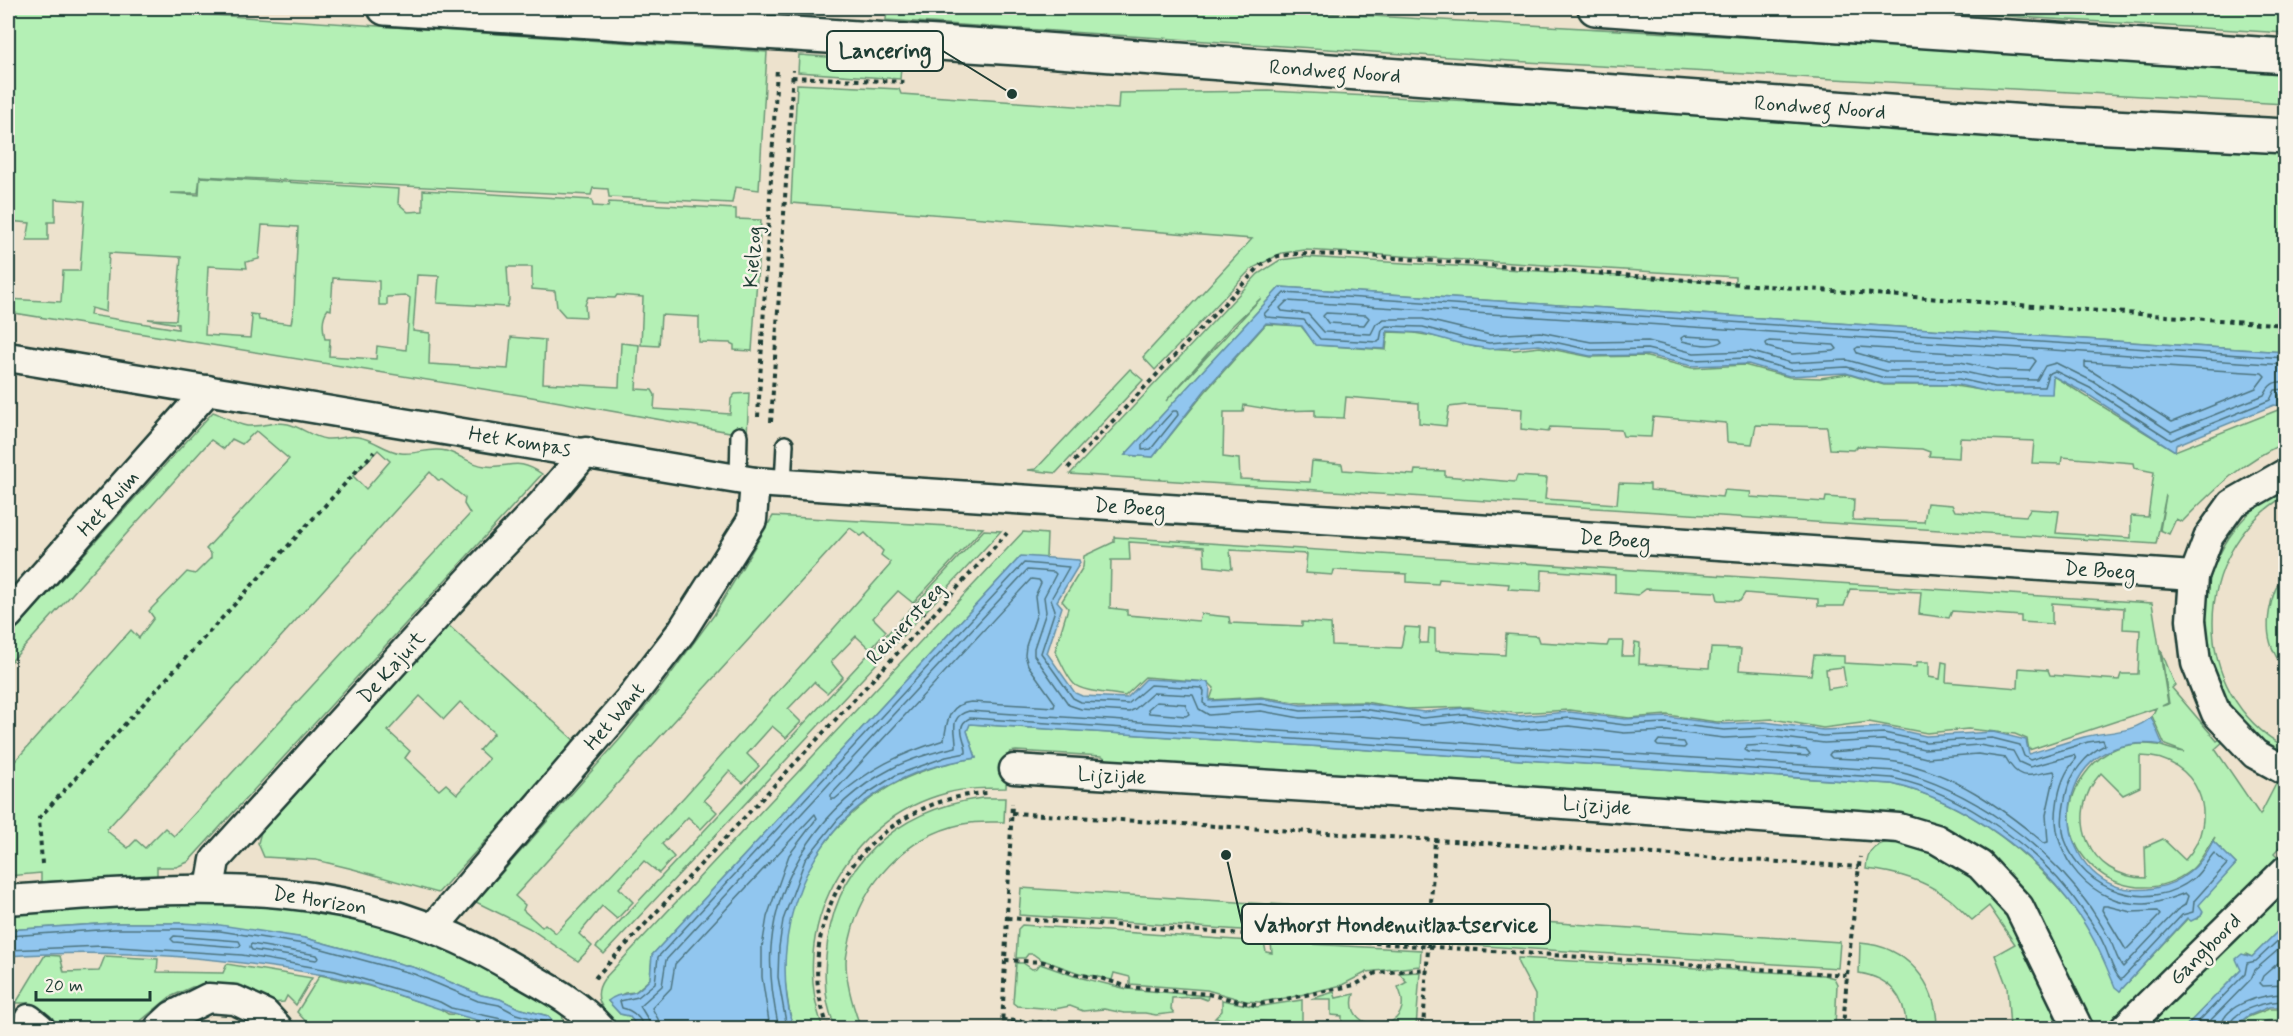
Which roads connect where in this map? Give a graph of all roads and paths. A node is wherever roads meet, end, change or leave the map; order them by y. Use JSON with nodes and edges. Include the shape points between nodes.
{"nodes":[{"id":1,"x":385,"y":8,"type":"edge"},
{"id":2,"x":1595,"y":8,"type":"edge"},
{"id":3,"x":667,"y":13,"type":"edge"},
{"id":4,"x":780,"y":34,"type":"junction"},
{"id":5,"x":2286,"y":56,"type":"edge"},
{"id":6,"x":905,"y":82,"type":"dead end"},
{"id":7,"x":2286,"y":136,"type":"edge"},
{"id":8,"x":2286,"y":325,"type":"edge"},
{"id":9,"x":8,"y":357,"type":"edge"},
{"id":10,"x":208,"y":390,"type":"junction"},
{"id":11,"x":758,"y":418,"type":"dead end"},
{"id":12,"x":739,"y":435,"type":"dead end"},
{"id":13,"x":785,"y":444,"type":"dead end"},
{"id":14,"x":379,"y":446,"type":"dead end"},
{"id":15,"x":586,"y":452,"type":"junction"},
{"id":16,"x":2286,"y":473,"type":"edge"},
{"id":17,"x":761,"y":482,"type":"junction"},
{"id":18,"x":1035,"y":501,"type":"junction"},
{"id":19,"x":2194,"y":576,"type":"junction"},
{"id":20,"x":915,"y":604,"type":"dead end"},
{"id":21,"x":8,"y":615,"type":"edge"},
{"id":22,"x":930,"y":618,"type":"junction"},
{"id":23,"x":2286,"y":771,"type":"edge"},
{"id":24,"x":1013,"y":781,"type":"junction"},
{"id":25,"x":1012,"y":813,"type":"junction"},
{"id":26,"x":1864,"y":824,"type":"junction"},
{"id":27,"x":1435,"y":840,"type":"junction"},
{"id":28,"x":1859,"y":867,"type":"junction"},
{"id":29,"x":2286,"y":870,"type":"edge"},
{"id":30,"x":210,"y":889,"type":"junction"},
{"id":31,"x":45,"y":897,"type":"junction"},
{"id":32,"x":8,"y":900,"type":"edge"},
{"id":33,"x":1007,"y":918,"type":"junction"},
{"id":34,"x":433,"y":928,"type":"junction"},
{"id":35,"x":1428,"y":947,"type":"junction"},
{"id":36,"x":1005,"y":960,"type":"junction"},
{"id":37,"x":1427,"y":969,"type":"junction"},
{"id":38,"x":1847,"y":975,"type":"junction"},
{"id":39,"x":572,"y":1003,"type":"junction"},
{"id":40,"x":1002,"y":1020,"type":"junction"},
{"id":41,"x":159,"y":1029,"type":"edge"},
{"id":42,"x":278,"y":1029,"type":"edge"},
{"id":43,"x":600,"y":1029,"type":"edge"},
{"id":44,"x":828,"y":1029,"type":"edge"},
{"id":45,"x":1002,"y":1029,"type":"edge"},
{"id":46,"x":1148,"y":1029,"type":"edge"},
{"id":47,"x":1423,"y":1029,"type":"edge"},
{"id":48,"x":1843,"y":1029,"type":"edge"},
{"id":49,"x":2078,"y":1029,"type":"edge"},
{"id":50,"x":2125,"y":1029,"type":"edge"}],
"edges":[{"from":1,"to":3,"type":"main road","name":"Rondweg Noord"},
{"from":2,"to":5,"type":"main road"},
{"from":3,"to":4,"type":"main road","name":"Rondweg Noord"},
{"from":4,"to":7,"type":"main road","name":"Rondweg Noord","via":[[2053,124]]},
{"from":4,"to":11,"type":"path","name":"Kielzog"},
{"from":6,"to":17,"type":"path","via":[[792,77],[770,431]]},
{"from":8,"to":18,"type":"path","name":"Reiniersteeg","via":[[1344,255],[1278,256],[1261,265]]},
{"from":9,"to":10,"type":"street","name":"Het Kompas","via":[[77,362]]},
{"from":10,"to":15,"type":"street","name":"Het Kompas","via":[[259,392],[522,436]]},
{"from":10,"to":21,"type":"street","name":"Het Ruim"},
{"from":12,"to":17,"type":"lane"},
{"from":13,"to":17,"type":"lane"},
{"from":14,"to":31,"type":"path","via":[[39,818]]},
{"from":15,"to":17,"type":"street","name":"Het Kompas","via":[[633,455]]},
{"from":15,"to":30,"type":"street","name":"De Kajuit","via":[[215,860]]},
{"from":16,"to":19,"type":"street","via":[[2232,504],[2209,536]]},
{"from":17,"to":18,"type":"street","name":"Het Kompas"},
{"from":17,"to":34,"type":"street","name":"Het Want","via":[[752,520],[681,632],[629,700]]},
{"from":18,"to":19,"type":"street","name":"De Boeg"},
{"from":18,"to":22,"type":"path","name":"Reiniersteeg"},
{"from":19,"to":23,"type":"street","via":[[2191,620],[2196,663],[2216,713],[2255,754]]},
{"from":20,"to":22,"type":"path"},
{"from":22,"to":39,"type":"path","name":"Reiniersteeg"},
{"from":24,"to":25,"type":"path"},
{"from":24,"to":26,"type":"street","name":"Lijzijde","via":[[1427,794]]},
{"from":24,"to":44,"type":"path","via":[[913,812],[886,829],[848,870],[832,897],[822,926],[818,988]]},
{"from":25,"to":27,"type":"path"},
{"from":25,"to":33,"type":"path"},
{"from":26,"to":28,"type":"path"},
{"from":26,"to":49,"type":"street","name":"Lijzijde","via":[[1899,828],[1936,839],[1980,865],[2019,907]]},
{"from":27,"to":28,"type":"path"},
{"from":27,"to":35,"type":"path"},
{"from":28,"to":38,"type":"path"},
{"from":29,"to":50,"type":"street","name":"Gangboord"},
{"from":30,"to":31,"type":"street","name":"De Horizon"},
{"from":30,"to":34,"type":"street","name":"De Horizon","via":[[328,898],[390,912]]},
{"from":31,"to":32,"type":"street","name":"De Horizon"},
{"from":33,"to":35,"type":"path"},
{"from":33,"to":36,"type":"path"},
{"from":34,"to":39,"type":"street","name":"De Horizon","via":[[504,962]]},
{"from":35,"to":37,"type":"path"},
{"from":35,"to":38,"type":"path"},
{"from":36,"to":37,"type":"path","via":[[1044,962],[1129,987],[1208,993],[1256,1005],[1355,985],[1377,973]]},
{"from":36,"to":40,"type":"path"},
{"from":37,"to":47,"type":"path"},
{"from":38,"to":48,"type":"path"},
{"from":39,"to":43,"type":"street","name":"De Horizon"},
{"from":40,"to":45,"type":"path"},
{"from":40,"to":46,"type":"path"},
{"from":41,"to":42,"type":"street","via":[[172,1016],[208,998],[234,1000],[265,1014]]}]}
